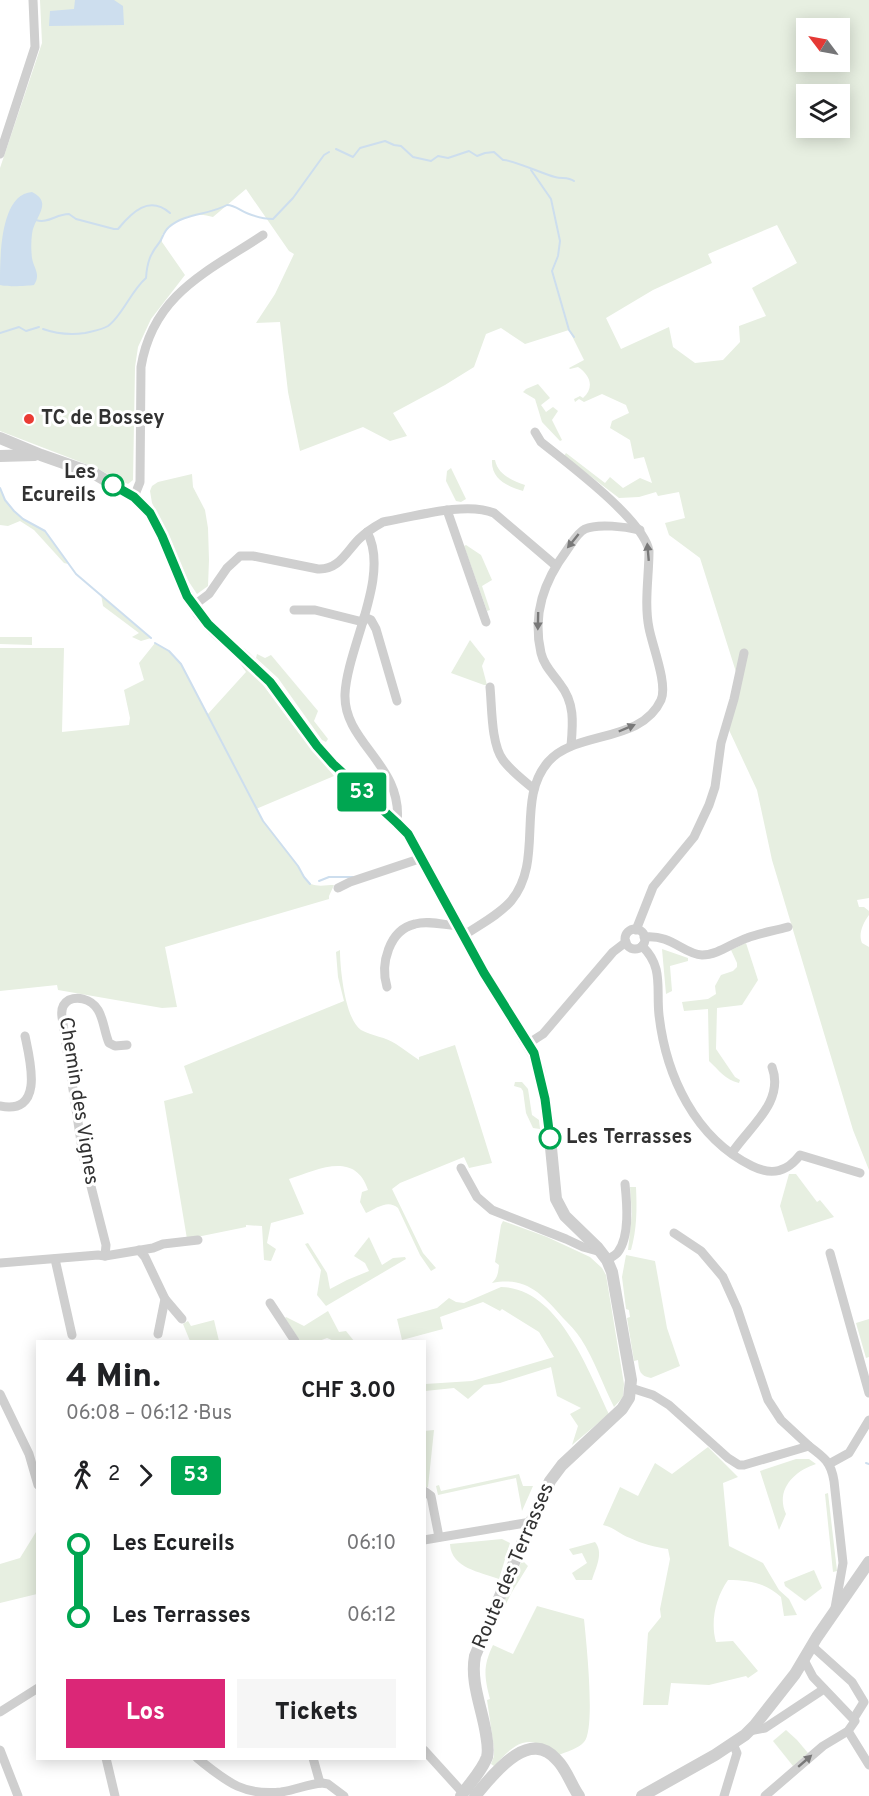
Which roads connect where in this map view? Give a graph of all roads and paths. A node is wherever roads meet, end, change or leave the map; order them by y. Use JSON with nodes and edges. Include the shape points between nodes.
{"nodes":[{"id":1,"x":33,"y":0,"type":"edge"},
{"id":2,"x":0,"y":154,"type":"edge"},
{"id":3,"x":262,"y":235,"type":"dead end"},
{"id":4,"x":535,"y":432,"type":"dead end"},
{"id":5,"x":0,"y":438,"type":"edge"},
{"id":6,"x":41,"y":455,"type":"junction"},
{"id":7,"x":0,"y":456,"type":"edge"},
{"id":8,"x":134,"y":497,"type":"junction"},
{"id":9,"x":447,"y":510,"type":"junction"},
{"id":10,"x":640,"y":530,"type":"junction"},
{"id":11,"x":367,"y":532,"type":"junction"},
{"id":12,"x":555,"y":565,"type":"junction"},
{"id":13,"x":193,"y":606,"type":"junction"},
{"id":14,"x":294,"y":610,"type":"dead end"},
{"id":15,"x":364,"y":620,"type":"junction"},
{"id":16,"x":486,"y":622,"type":"dead end"},
{"id":17,"x":744,"y":652,"type":"dead end"},
{"id":18,"x":490,"y":687,"type":"dead end"},
{"id":19,"x":397,"y":701,"type":"dead end"},
{"id":20,"x":571,"y":746,"type":"junction"},
{"id":21,"x":534,"y":789,"type":"junction"},
{"id":22,"x":397,"y":823,"type":"junction"},
{"id":23,"x":422,"y":858,"type":"junction"},
{"id":24,"x":338,"y":888,"type":"dead end"},
{"id":25,"x":788,"y":927,"type":"dead end"},
{"id":26,"x":636,"y":930,"type":"junction"},
{"id":27,"x":460,"y":931,"type":"junction"},
{"id":28,"x":643,"y":941,"type":"junction"},
{"id":29,"x":626,"y":942,"type":"junction"},
{"id":30,"x":387,"y":987,"type":"dead end"},
{"id":31,"x":25,"y":1036,"type":"dead end"},
{"id":32,"x":529,"y":1043,"type":"junction"},
{"id":33,"x":127,"y":1045,"type":"dead end"},
{"id":34,"x":772,"y":1067,"type":"dead end"},
{"id":35,"x":0,"y":1106,"type":"edge"},
{"id":36,"x":732,"y":1153,"type":"junction"},
{"id":37,"x":461,"y":1168,"type":"dead end"},
{"id":38,"x":860,"y":1173,"type":"dead end"},
{"id":39,"x":625,"y":1184,"type":"dead end"},
{"id":40,"x":674,"y":1233,"type":"dead end"},
{"id":41,"x":198,"y":1240,"type":"dead end"},
{"id":42,"x":140,"y":1250,"type":"junction"},
{"id":43,"x":830,"y":1253,"type":"dead end"},
{"id":44,"x":105,"y":1256,"type":"junction"},
{"id":45,"x":603,"y":1256,"type":"junction"},
{"id":46,"x":55,"y":1259,"type":"junction"},
{"id":47,"x":0,"y":1263,"type":"edge"},
{"id":48,"x":165,"y":1299,"type":"junction"},
{"id":49,"x":270,"y":1303,"type":"dead end"},
{"id":50,"x":182,"y":1319,"type":"dead end"},
{"id":51,"x":158,"y":1334,"type":"dead end"},
{"id":52,"x":72,"y":1335,"type":"dead end"},
{"id":53,"x":294,"y":1340,"type":"edge"},
{"id":54,"x":631,"y":1388,"type":"junction"},
{"id":55,"x":869,"y":1393,"type":"edge"},
{"id":56,"x":0,"y":1394,"type":"edge"},
{"id":57,"x":869,"y":1420,"type":"edge"},
{"id":58,"x":809,"y":1446,"type":"junction"},
{"id":59,"x":829,"y":1464,"type":"junction"},
{"id":60,"x":36,"y":1478,"type":"edge"},
{"id":61,"x":426,"y":1492,"type":"edge"},
{"id":62,"x":531,"y":1522,"type":"junction"},
{"id":63,"x":439,"y":1538,"type":"junction"},
{"id":64,"x":426,"y":1540,"type":"edge"},
{"id":65,"x":869,"y":1562,"type":"edge"},
{"id":66,"x":834,"y":1613,"type":"junction"},
{"id":67,"x":812,"y":1646,"type":"junction"},
{"id":68,"x":804,"y":1660,"type":"junction"},
{"id":69,"x":36,"y":1689,"type":"edge"},
{"id":70,"x":824,"y":1689,"type":"junction"},
{"id":71,"x":0,"y":1712,"type":"edge"},
{"id":72,"x":854,"y":1718,"type":"junction"},
{"id":73,"x":749,"y":1731,"type":"junction"},
{"id":74,"x":848,"y":1731,"type":"junction"},
{"id":75,"x":733,"y":1744,"type":"junction"},
{"id":76,"x":0,"y":1750,"type":"edge"},
{"id":77,"x":426,"y":1752,"type":"edge"},
{"id":78,"x":106,"y":1760,"type":"edge"},
{"id":79,"x":199,"y":1760,"type":"edge"},
{"id":80,"x":314,"y":1760,"type":"edge"},
{"id":81,"x":869,"y":1765,"type":"edge"},
{"id":82,"x":320,"y":1783,"type":"junction"},
{"id":83,"x":466,"y":1795,"type":"edge"},
{"id":84,"x":18,"y":1796,"type":"edge"},
{"id":85,"x":115,"y":1796,"type":"edge"},
{"id":86,"x":344,"y":1796,"type":"edge"},
{"id":87,"x":579,"y":1796,"type":"edge"},
{"id":88,"x":642,"y":1796,"type":"edge"},
{"id":89,"x":724,"y":1796,"type":"edge"},
{"id":90,"x":765,"y":1796,"type":"edge"}],
"edges":[{"from":1,"to":2,"type":"street","via":[[34,47]]},
{"from":3,"to":8,"type":"street","via":[[187,285],[150,332],[141,367],[140,482]]},
{"from":4,"to":10,"type":"street"},
{"from":5,"to":6,"type":"street"},
{"from":6,"to":7,"type":"street"},
{"from":6,"to":8,"type":"street","via":[[95,474]]},
{"from":8,"to":13,"type":"street","via":[[150,513]]},
{"from":9,"to":11,"type":"street","via":[[383,522]]},
{"from":9,"to":12,"type":"street","via":[[494,513]]},
{"from":9,"to":16,"type":"street"},
{"from":10,"to":12,"type":"street","one_way":true,"via":[[588,528]]},
{"from":20,"to":10,"type":"street","one_way":true,"via":[[634,726],[647,717],[661,698],[658,661],[647,619],[650,550]]},
{"from":11,"to":13,"type":"street","via":[[329,568],[240,556],[209,594]]},
{"from":11,"to":15,"type":"street","via":[[374,555]]},
{"from":12,"to":20,"type":"street","one_way":true,"via":[[539,608],[538,630],[545,664],[571,704]]},
{"from":13,"to":22,"type":"street","via":[[216,633],[270,682],[333,764]]},
{"from":14,"to":15,"type":"street"},
{"from":15,"to":19,"type":"street","via":[[371,620],[376,629]]},
{"from":15,"to":22,"type":"street","via":[[348,675],[346,703],[353,725],[393,785],[399,807]]},
{"from":17,"to":26,"type":"street","via":[[709,805],[694,837],[653,887]]},
{"from":18,"to":21,"type":"street","via":[[499,754]]},
{"from":20,"to":21,"type":"street","via":[[547,763]]},
{"from":21,"to":27,"type":"street","via":[[528,859],[519,888],[503,909]]},
{"from":22,"to":23,"type":"street"},
{"from":23,"to":24,"type":"street"},
{"from":23,"to":27,"type":"street"},
{"from":25,"to":28,"type":"street","via":[[748,937],[706,955],[660,937]]},
{"from":26,"to":28,"type":"street","via":[[642,933]]},
{"from":26,"to":29,"type":"street","via":[[628,933]]},
{"from":27,"to":30,"type":"street","via":[[420,923],[402,930],[386,958],[383,976]]},
{"from":27,"to":32,"type":"street"},
{"from":28,"to":29,"type":"street","via":[[633,948]]},
{"from":28,"to":36,"type":"street","via":[[657,968],[662,1030],[676,1081],[703,1127]]},
{"from":29,"to":32,"type":"street","via":[[543,1034]]},
{"from":31,"to":35,"type":"street","via":[[31,1090],[20,1104]]},
{"from":32,"to":45,"type":"street","via":[[546,1103],[556,1199],[568,1220]]},
{"from":33,"to":44,"type":"street","name":"Chemin des Vignes","via":[[109,1043],[101,1014],[90,1001],[75,998],[63,1006],[83,1155],[106,1245]]},
{"from":34,"to":36,"type":"street","via":[[772,1099]]},
{"from":36,"to":38,"type":"street","via":[[769,1172],[779,1172],[800,1155]]},
{"from":37,"to":45,"type":"street","via":[[477,1197],[492,1210]]},
{"from":39,"to":45,"type":"street","via":[[625,1235],[618,1253]]},
{"from":40,"to":58,"type":"street","via":[[701,1251],[723,1277],[768,1400],[777,1415]]},
{"from":41,"to":42,"type":"street"},
{"from":42,"to":44,"type":"street"},
{"from":42,"to":48,"type":"street"},
{"from":43,"to":55,"type":"street"},
{"from":44,"to":46,"type":"street"},
{"from":45,"to":54,"type":"street","via":[[614,1280]]},
{"from":46,"to":47,"type":"street"},
{"from":46,"to":52,"type":"street"},
{"from":48,"to":50,"type":"street"},
{"from":48,"to":51,"type":"street"},
{"from":49,"to":53,"type":"street"},
{"from":54,"to":58,"type":"street","via":[[669,1405],[739,1465]]},
{"from":54,"to":62,"type":"street","name":"Route des Terrasses","via":[[622,1409],[556,1471]]},
{"from":56,"to":60,"type":"street","via":[[29,1454]]},
{"from":57,"to":59,"type":"street","via":[[849,1453]]},
{"from":58,"to":59,"type":"street"},
{"from":59,"to":66,"type":"street","via":[[843,1563]]},
{"from":61,"to":63,"type":"street","via":[[431,1495]]},
{"from":62,"to":63,"type":"street"},
{"from":62,"to":83,"type":"street","name":"Route des Terrasses","via":[[475,1656],[474,1680],[488,1754]]},
{"from":63,"to":64,"type":"street"},
{"from":65,"to":66,"type":"street"},
{"from":66,"to":67,"type":"street"},
{"from":67,"to":68,"type":"street"},
{"from":67,"to":72,"type":"street","via":[[856,1687],[864,1704]]},
{"from":68,"to":70,"type":"street"},
{"from":68,"to":73,"type":"street"},
{"from":69,"to":71,"type":"street"},
{"from":70,"to":72,"type":"street"},
{"from":70,"to":73,"type":"street","via":[[765,1728]]},
{"from":72,"to":74,"type":"street"},
{"from":73,"to":75,"type":"street"},
{"from":74,"to":81,"type":"street"},
{"from":90,"to":74,"type":"street","one_way":true,"via":[[823,1746]]},
{"from":75,"to":88,"type":"street"},
{"from":75,"to":89,"type":"street","via":[[737,1753]]},
{"from":76,"to":84,"type":"street"},
{"from":77,"to":83,"type":"street"},
{"from":78,"to":85,"type":"street"},
{"from":79,"to":82,"type":"street","via":[[249,1793],[275,1793]]},
{"from":80,"to":82,"type":"street"},
{"from":82,"to":86,"type":"street"},
{"from":83,"to":87,"type":"street","via":[[512,1758],[534,1748],[556,1758]]}]}
